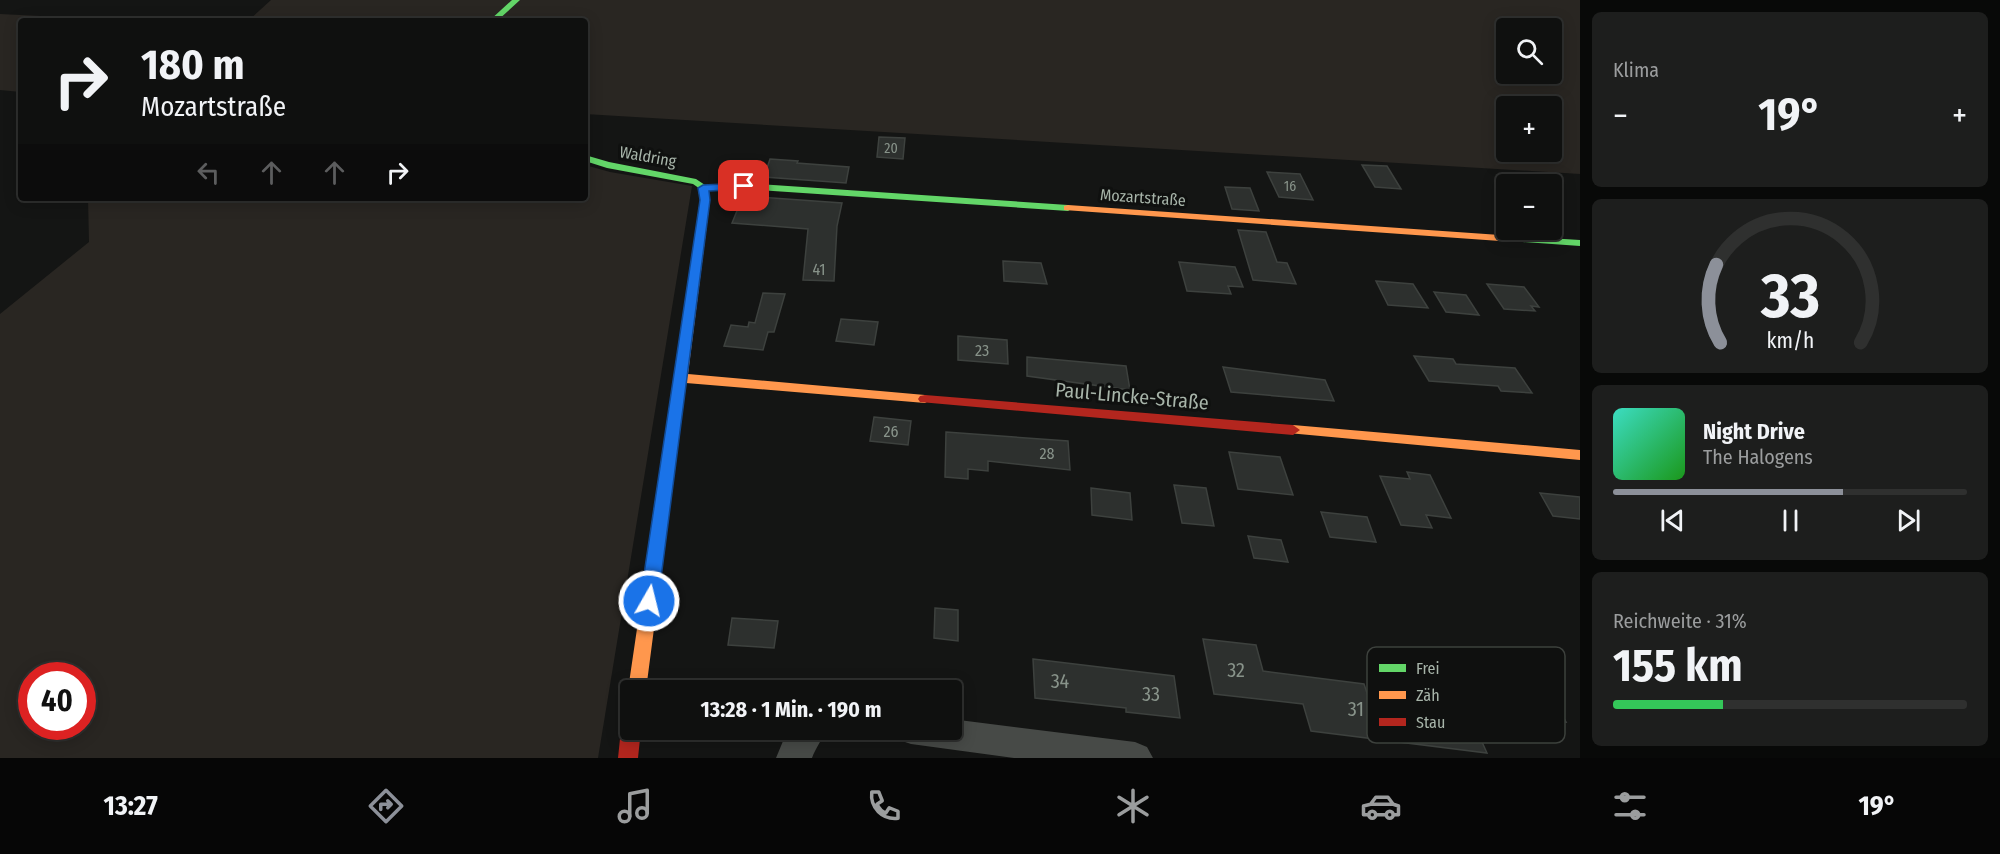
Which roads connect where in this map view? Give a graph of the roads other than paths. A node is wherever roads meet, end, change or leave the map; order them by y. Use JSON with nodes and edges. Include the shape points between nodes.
{"nodes":[{"id":1,"x":516,"y":0,"type":"edge"},
{"id":2,"x":496,"y":18,"type":"edge"},
{"id":3,"x":588,"y":159,"type":"edge"},
{"id":4,"x":703,"y":188,"type":"junction"},
{"id":5,"x":1580,"y":243,"type":"edge"},
{"id":6,"x":680,"y":378,"type":"junction"},
{"id":7,"x":1580,"y":455,"type":"edge"},
{"id":8,"x":638,"y":680,"type":"edge"},
{"id":9,"x":962,"y":736,"type":"edge"},
{"id":10,"x":630,"y":740,"type":"edge"},
{"id":11,"x":801,"y":740,"type":"edge"},
{"id":12,"x":628,"y":758,"type":"edge"},
{"id":13,"x":794,"y":758,"type":"edge"},
{"id":14,"x":1135,"y":758,"type":"edge"}],
"edges":[{"from":1,"to":2,"type":"street"},
{"from":3,"to":4,"type":"street","name":"Waldring","via":[[696,182]]},
{"from":4,"to":5,"type":"street","name":"Mozartstraße","via":[[763,188]]},
{"from":4,"to":6,"type":"street","via":[[705,200]]},
{"from":6,"to":7,"type":"street","name":"Paul-Lincke-Straße"},
{"from":6,"to":8,"type":"street"},
{"from":9,"to":14,"type":"street"},
{"from":10,"to":12,"type":"street"},
{"from":11,"to":13,"type":"street"}]}
